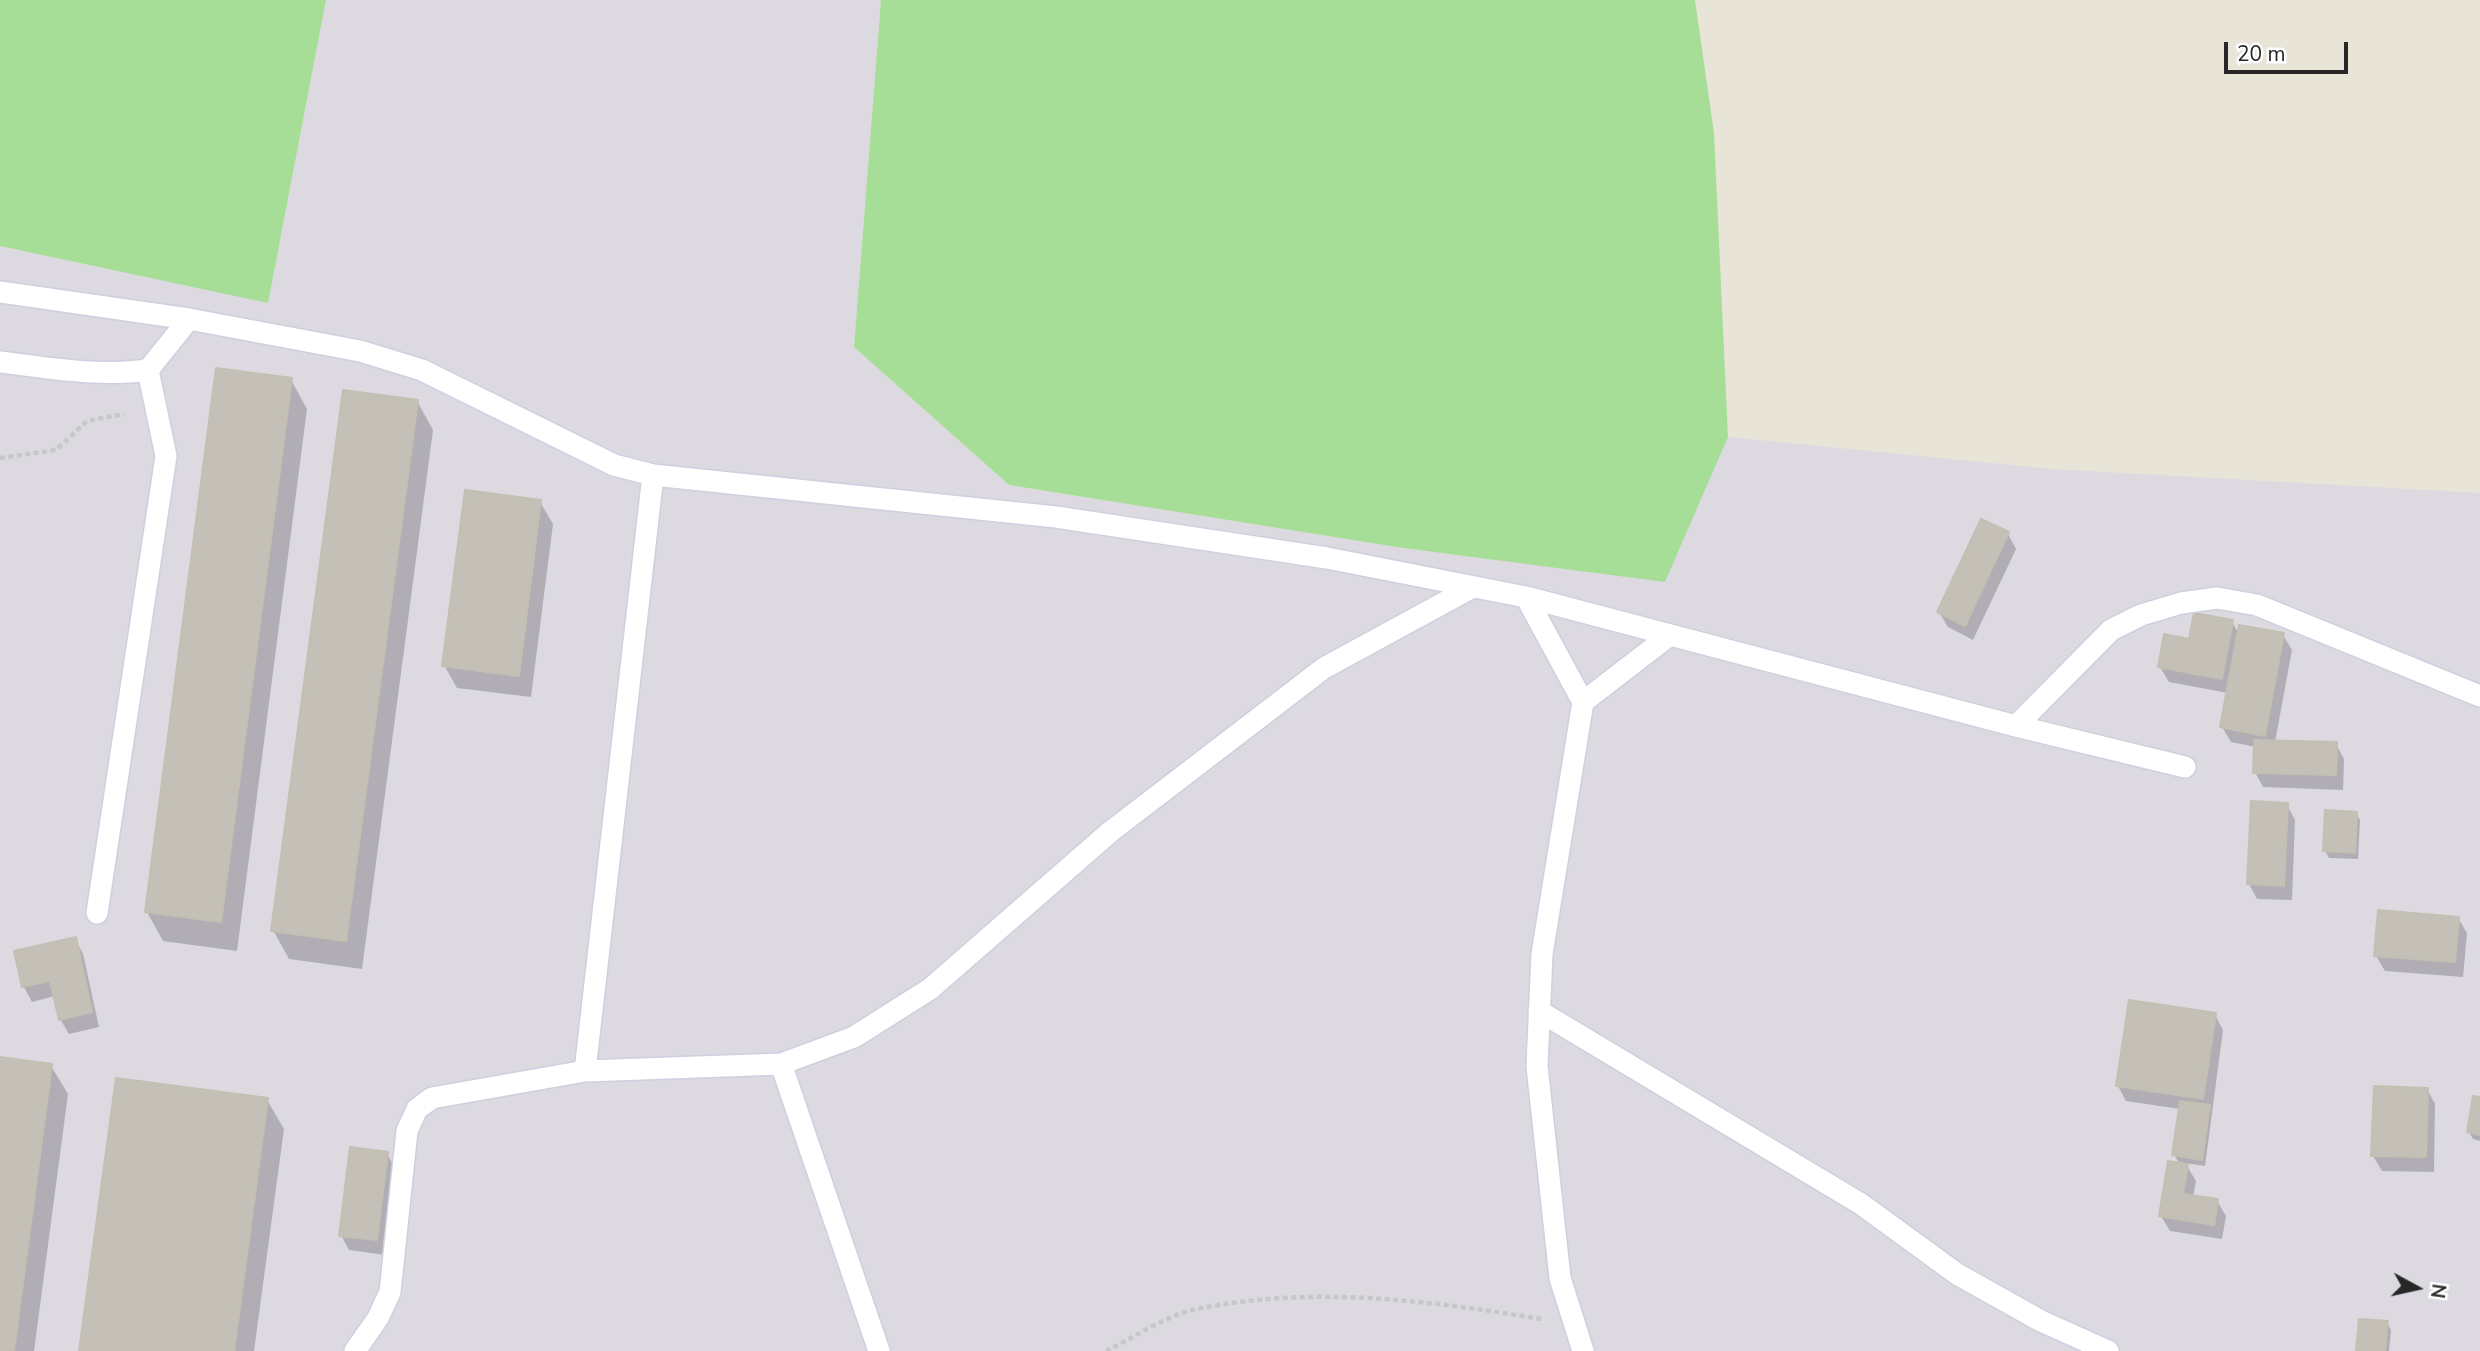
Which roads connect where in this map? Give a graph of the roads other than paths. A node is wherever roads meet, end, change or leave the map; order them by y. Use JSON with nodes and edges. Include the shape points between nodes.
{"nodes":[{"id":1,"x":0,"y":292,"type":"edge"},
{"id":2,"x":189,"y":319,"type":"junction"},
{"id":3,"x":0,"y":362,"type":"edge"},
{"id":4,"x":148,"y":370,"type":"junction"},
{"id":5,"x":653,"y":475,"type":"junction"},
{"id":6,"x":1471,"y":588,"type":"junction"},
{"id":7,"x":1526,"y":597,"type":"junction"},
{"id":8,"x":1670,"y":635,"type":"junction"},
{"id":9,"x":2480,"y":696,"type":"edge"},
{"id":10,"x":1583,"y":702,"type":"junction"},
{"id":11,"x":2016,"y":726,"type":"junction"},
{"id":12,"x":2185,"y":767,"type":"dead end"},
{"id":13,"x":97,"y":913,"type":"dead end"},
{"id":14,"x":1539,"y":1011,"type":"junction"},
{"id":15,"x":781,"y":1064,"type":"junction"},
{"id":16,"x":585,"y":1071,"type":"junction"},
{"id":17,"x":361,"y":1350,"type":"edge"},
{"id":18,"x":879,"y":1351,"type":"edge"},
{"id":19,"x":1583,"y":1351,"type":"edge"},
{"id":20,"x":2108,"y":1351,"type":"edge"}],
"edges":[{"from":1,"to":2,"type":"lane"},
{"from":2,"to":4,"type":"lane"},
{"from":2,"to":5,"type":"lane","via":[[360,351],[422,370],[614,465]]},
{"from":3,"to":4,"type":"lane","via":[[81,373]]},
{"from":4,"to":13,"type":"lane","via":[[166,456]]},
{"from":5,"to":6,"type":"lane","via":[[1056,517],[1327,558]]},
{"from":5,"to":16,"type":"lane"},
{"from":6,"to":7,"type":"lane"},
{"from":6,"to":15,"type":"lane","via":[[1324,668],[1110,832],[930,989],[854,1037]]},
{"from":7,"to":8,"type":"lane"},
{"from":7,"to":10,"type":"lane"},
{"from":8,"to":10,"type":"lane"},
{"from":8,"to":11,"type":"lane"},
{"from":9,"to":11,"type":"lane","via":[[2257,605],[2217,598],[2141,615],[2111,630]]},
{"from":10,"to":14,"type":"lane","via":[[1542,954]]},
{"from":11,"to":12,"type":"lane"},
{"from":14,"to":19,"type":"lane","via":[[1540,1093],[1560,1278]]},
{"from":14,"to":20,"type":"lane","via":[[1861,1204],[1957,1274],[2041,1321]]},
{"from":15,"to":16,"type":"lane"},
{"from":15,"to":18,"type":"lane"},
{"from":16,"to":17,"type":"lane","via":[[432,1098],[418,1109],[407,1131],[390,1292]]}]}
